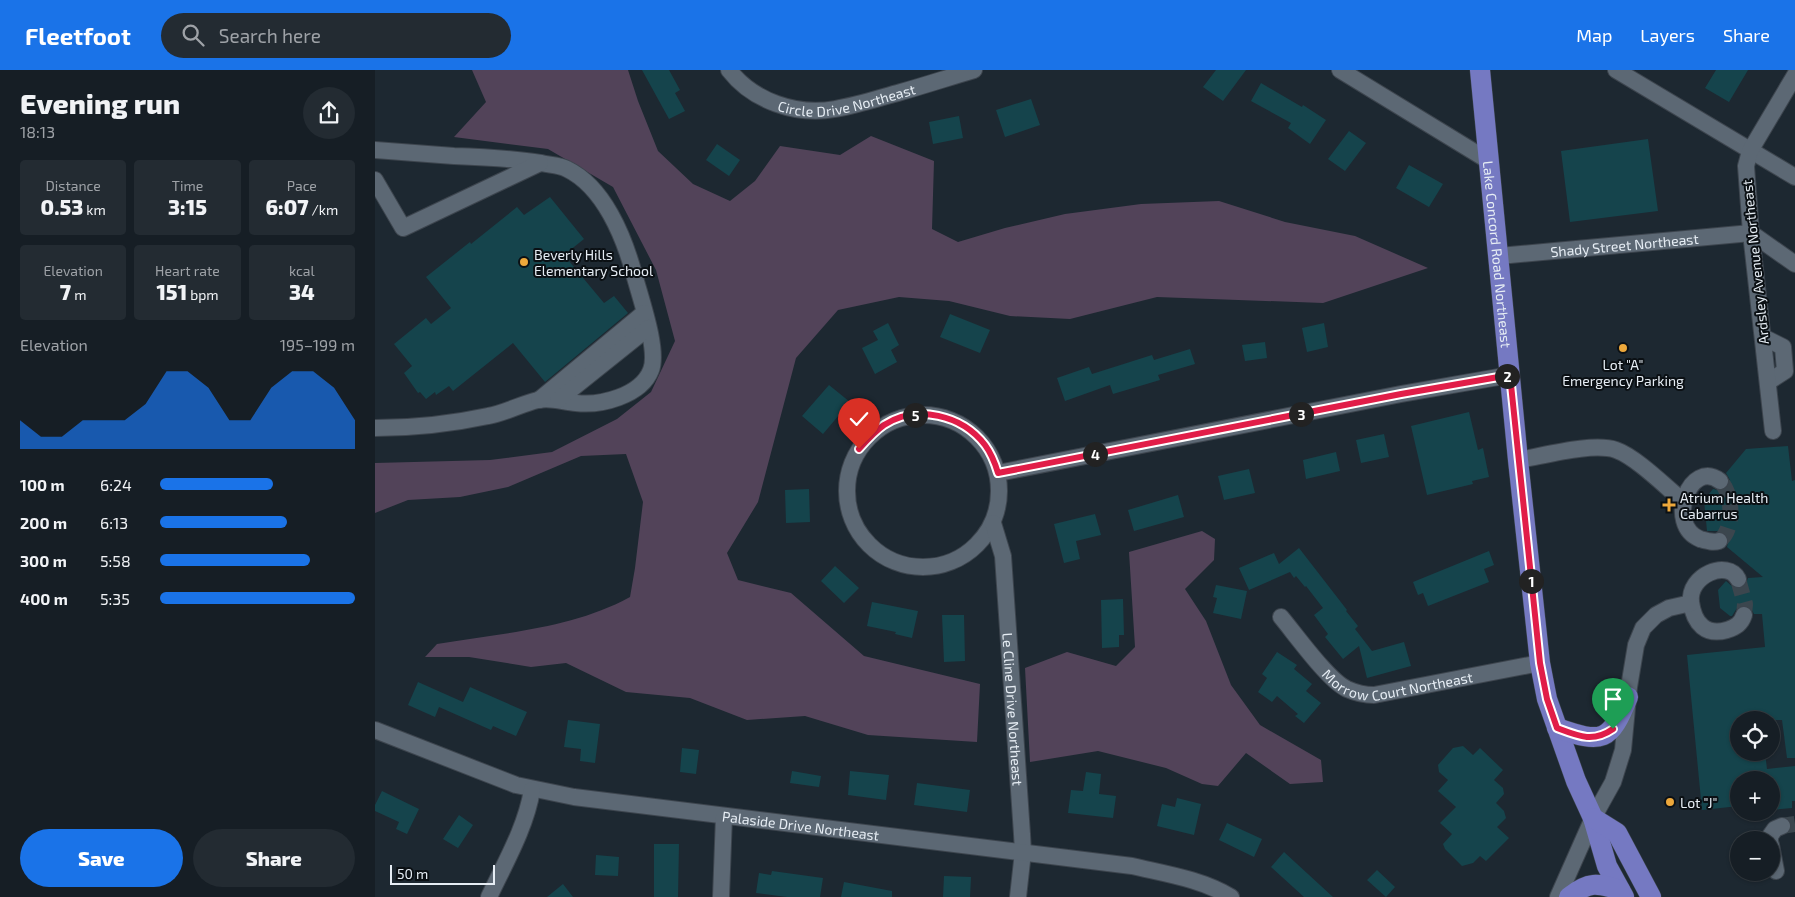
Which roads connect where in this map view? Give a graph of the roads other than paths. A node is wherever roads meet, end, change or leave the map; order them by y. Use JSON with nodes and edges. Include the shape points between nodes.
{"nodes":[{"id":1,"x":729,"y":70,"type":"edge"},
{"id":2,"x":974,"y":70,"type":"edge"},
{"id":3,"x":1340,"y":70,"type":"edge"},
{"id":4,"x":1480,"y":70,"type":"edge"},
{"id":5,"x":1616,"y":70,"type":"edge"},
{"id":6,"x":1795,"y":75,"type":"edge"},
{"id":7,"x":375,"y":150,"type":"edge"},
{"id":8,"x":1750,"y":151,"type":"junction"},
{"id":9,"x":1489,"y":160,"type":"junction"},
{"id":10,"x":540,"y":163,"type":"junction"},
{"id":11,"x":1795,"y":177,"type":"edge"},
{"id":12,"x":375,"y":180,"type":"edge"},
{"id":13,"x":1751,"y":233,"type":"junction"},
{"id":14,"x":1499,"y":256,"type":"junction"},
{"id":15,"x":1795,"y":264,"type":"edge"},
{"id":16,"x":646,"y":320,"type":"junction"},
{"id":17,"x":1510,"y":375,"type":"junction"},
{"id":18,"x":539,"y":400,"type":"junction"},
{"id":19,"x":558,"y":400,"type":"junction"},
{"id":20,"x":375,"y":428,"type":"edge"},
{"id":21,"x":1773,"y":431,"type":"dead end"},
{"id":22,"x":1518,"y":460,"type":"junction"},
{"id":23,"x":998,"y":473,"type":"junction"},
{"id":24,"x":1720,"y":481,"type":"dead end"},
{"id":25,"x":1683,"y":501,"type":"junction"},
{"id":26,"x":993,"y":523,"type":"junction"},
{"id":27,"x":1719,"y":541,"type":"dead end"},
{"id":28,"x":1738,"y":579,"type":"dead end"},
{"id":29,"x":1691,"y":604,"type":"junction"},
{"id":30,"x":1744,"y":615,"type":"dead end"},
{"id":31,"x":1281,"y":617,"type":"dead end"},
{"id":32,"x":1540,"y":663,"type":"junction"},
{"id":33,"x":1628,"y":697,"type":"junction"},
{"id":34,"x":1557,"y":728,"type":"junction"},
{"id":35,"x":375,"y":730,"type":"edge"},
{"id":36,"x":532,"y":790,"type":"junction"},
{"id":37,"x":724,"y":816,"type":"junction"},
{"id":38,"x":1593,"y":818,"type":"junction"},
{"id":39,"x":1782,"y":826,"type":"tunnel mouth"},
{"id":40,"x":1774,"y":831,"type":"edge"},
{"id":41,"x":1023,"y":852,"type":"junction"},
{"id":42,"x":1622,"y":893,"type":"edge"},
{"id":43,"x":489,"y":897,"type":"edge"},
{"id":44,"x":721,"y":897,"type":"edge"},
{"id":45,"x":1018,"y":897,"type":"edge"},
{"id":46,"x":1231,"y":897,"type":"edge"},
{"id":47,"x":1558,"y":897,"type":"edge"},
{"id":48,"x":1569,"y":897,"type":"edge"},
{"id":49,"x":1651,"y":897,"type":"edge"}],
"edges":[{"from":1,"to":2,"type":"street","name":"Circle Drive Northeast","via":[[738,81],[761,97],[776,104],[807,110],[833,110],[867,102]]},
{"from":3,"to":9,"type":"street"},
{"from":4,"to":9,"type":"main road","name":"Lake Concord Road Northeast"},
{"from":5,"to":8,"type":"street"},
{"from":6,"to":8,"type":"street","name":"Ardsley Avenue Northeast"},
{"from":7,"to":10,"type":"street"},
{"from":8,"to":11,"type":"street"},
{"from":8,"to":13,"type":"street","name":"Ardsley Avenue Northeast","via":[[1746,166]]},
{"from":9,"to":14,"type":"main road","name":"Lake Concord Road Northeast"},
{"from":10,"to":12,"type":"street","via":[[403,228]]},
{"from":10,"to":16,"type":"street","via":[[566,168],[587,183],[606,207],[626,247]]},
{"from":13,"to":14,"type":"street","name":"Shady Street Northeast"},
{"from":13,"to":15,"type":"street"},
{"from":13,"to":21,"type":"street","name":"Ardsley Avenue Northeast"},
{"from":14,"to":17,"type":"main road","name":"Lake Concord Road Northeast"},
{"from":16,"to":18,"type":"street"},
{"from":16,"to":19,"type":"street"},
{"from":16,"to":19,"type":"street","via":[[653,359],[651,371],[643,383],[630,393],[591,404]]},
{"from":17,"to":22,"type":"main road","name":"Lake Concord Road Northeast"},
{"from":17,"to":23,"type":"street"},
{"from":18,"to":19,"type":"street"},
{"from":18,"to":20,"type":"street","via":[[489,416]]},
{"from":22,"to":25,"type":"street","via":[[1597,447],[1617,450]]},
{"from":22,"to":32,"type":"main road","name":"Lake Concord Road Northeast"},
{"from":23,"to":26,"type":"street","via":[[1000,490]]},
{"from":23,"to":26,"type":"street","via":[[993,458],[975,434],[950,419],[920,414],[896,419],[871,435],[859,449],[847,483],[847,500],[860,534],[886,558],[903,564],[938,566],[955,560],[971,551]]},
{"from":24,"to":25,"type":"street","via":[[1711,476],[1701,477],[1689,488]]},
{"from":25,"to":27,"type":"street","via":[[1683,518],[1695,537]]},
{"from":26,"to":41,"type":"street","name":"Le Cline Drive Northeast","via":[[1003,556]]},
{"from":28,"to":29,"type":"street","via":[[1730,571],[1706,574],[1691,590]]},
{"from":29,"to":30,"type":"street","via":[[1696,619],[1715,633],[1737,626]]},
{"from":29,"to":33,"type":"street","via":[[1669,608],[1655,615],[1643,628],[1636,645]]},
{"from":31,"to":32,"type":"street","name":"Morrow Court Northeast","via":[[1331,678],[1346,689],[1362,694],[1374,695]]},
{"from":32,"to":34,"type":"main road","name":"Lake Concord Road Northeast"},
{"from":33,"to":34,"type":"main road","via":[[1613,729],[1604,735],[1589,738]]},
{"from":33,"to":38,"type":"street","via":[[1623,750],[1613,782]]},
{"from":34,"to":38,"type":"main road","name":"Lake Concord Road Northeast"},
{"from":35,"to":36,"type":"street","name":"Palaside Drive Northeast"},
{"from":36,"to":37,"type":"street","name":"Palaside Drive Northeast"},
{"from":36,"to":43,"type":"street","via":[[522,826]]},
{"from":37,"to":41,"type":"street","name":"Palaside Drive Northeast"},
{"from":37,"to":44,"type":"street"},
{"from":38,"to":42,"type":"main road","name":"Lake Concord Road Northeast","via":[[1607,866]]},
{"from":38,"to":47,"type":"street"},
{"from":38,"to":49,"type":"main road","via":[[1617,833]]},
{"from":39,"to":40,"type":"street"},
{"from":41,"to":45,"type":"street","name":"Le Cline Drive Northeast"},
{"from":41,"to":46,"type":"street","name":"Palaside Drive Northeast","via":[[1133,866],[1195,881]]},
{"from":42,"to":48,"type":"main road","via":[[1600,884],[1589,884]]}]}
